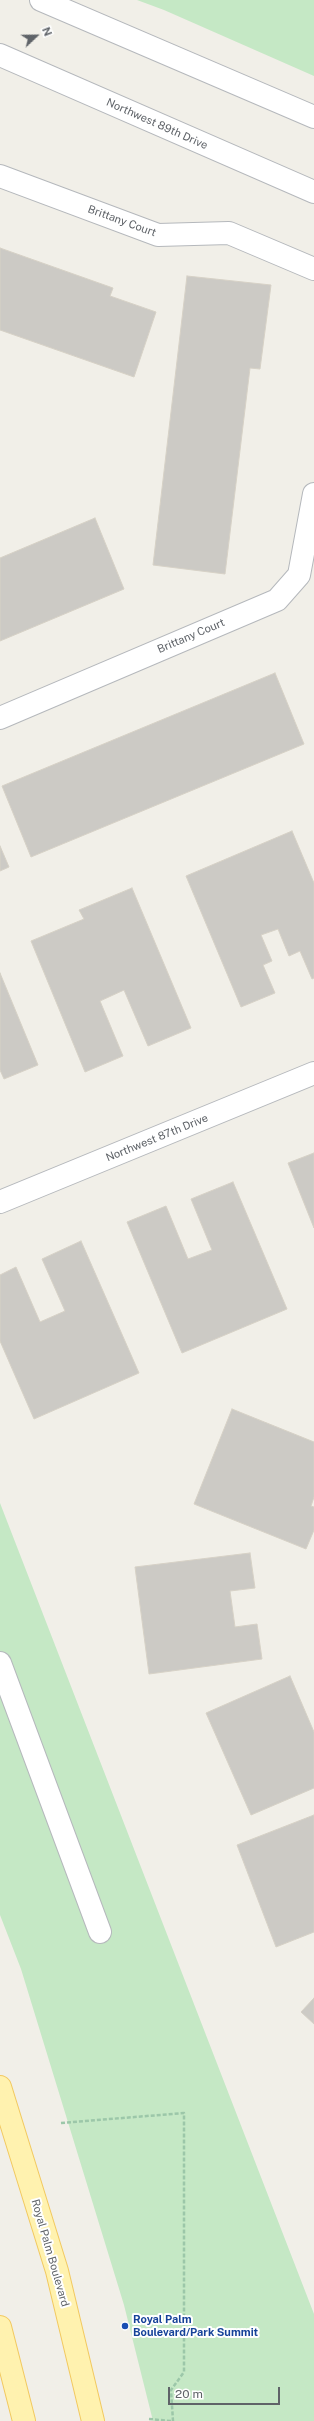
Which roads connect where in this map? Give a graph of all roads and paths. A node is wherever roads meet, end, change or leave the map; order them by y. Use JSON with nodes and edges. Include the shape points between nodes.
{"nodes":[{"id":1,"x":41,"y":0,"type":"edge"},
{"id":2,"x":0,"y":55,"type":"edge"},
{"id":3,"x":314,"y":117,"type":"edge"},
{"id":4,"x":0,"y":176,"type":"edge"},
{"id":5,"x":314,"y":192,"type":"edge"},
{"id":6,"x":314,"y":269,"type":"edge"},
{"id":7,"x":314,"y":494,"type":"edge"},
{"id":8,"x":0,"y":718,"type":"edge"},
{"id":9,"x":314,"y":1073,"type":"edge"},
{"id":10,"x":0,"y":1202,"type":"edge"},
{"id":11,"x":0,"y":1663,"type":"edge"},
{"id":12,"x":100,"y":1932,"type":"dead end"},
{"id":13,"x":0,"y":2087,"type":"edge"},
{"id":14,"x":61,"y":2123,"type":"dead end"},
{"id":15,"x":0,"y":2327,"type":"edge"},
{"id":16,"x":149,"y":2419,"type":"dead end"},
{"id":17,"x":24,"y":2421,"type":"edge"},
{"id":18,"x":93,"y":2421,"type":"edge"},
{"id":19,"x":172,"y":2421,"type":"edge"}],
"edges":[{"from":1,"to":3,"type":"street"},
{"from":2,"to":5,"type":"street","name":"Northwest 89th Drive"},
{"from":4,"to":6,"type":"street","name":"Brittany Court","via":[[158,235],[229,233]]},
{"from":7,"to":8,"type":"street","name":"Brittany Court","via":[[299,575],[277,600]]},
{"from":9,"to":10,"type":"street","name":"Northwest 87th Drive"},
{"from":11,"to":12,"type":"street"},
{"from":13,"to":18,"type":"main road","name":"Royal Palm Boulevard","via":[[57,2271]]},
{"from":14,"to":19,"type":"path","via":[[184,2113],[184,2372],[171,2390]]},
{"from":15,"to":17,"type":"main road"},
{"from":16,"to":19,"type":"path"}]}
